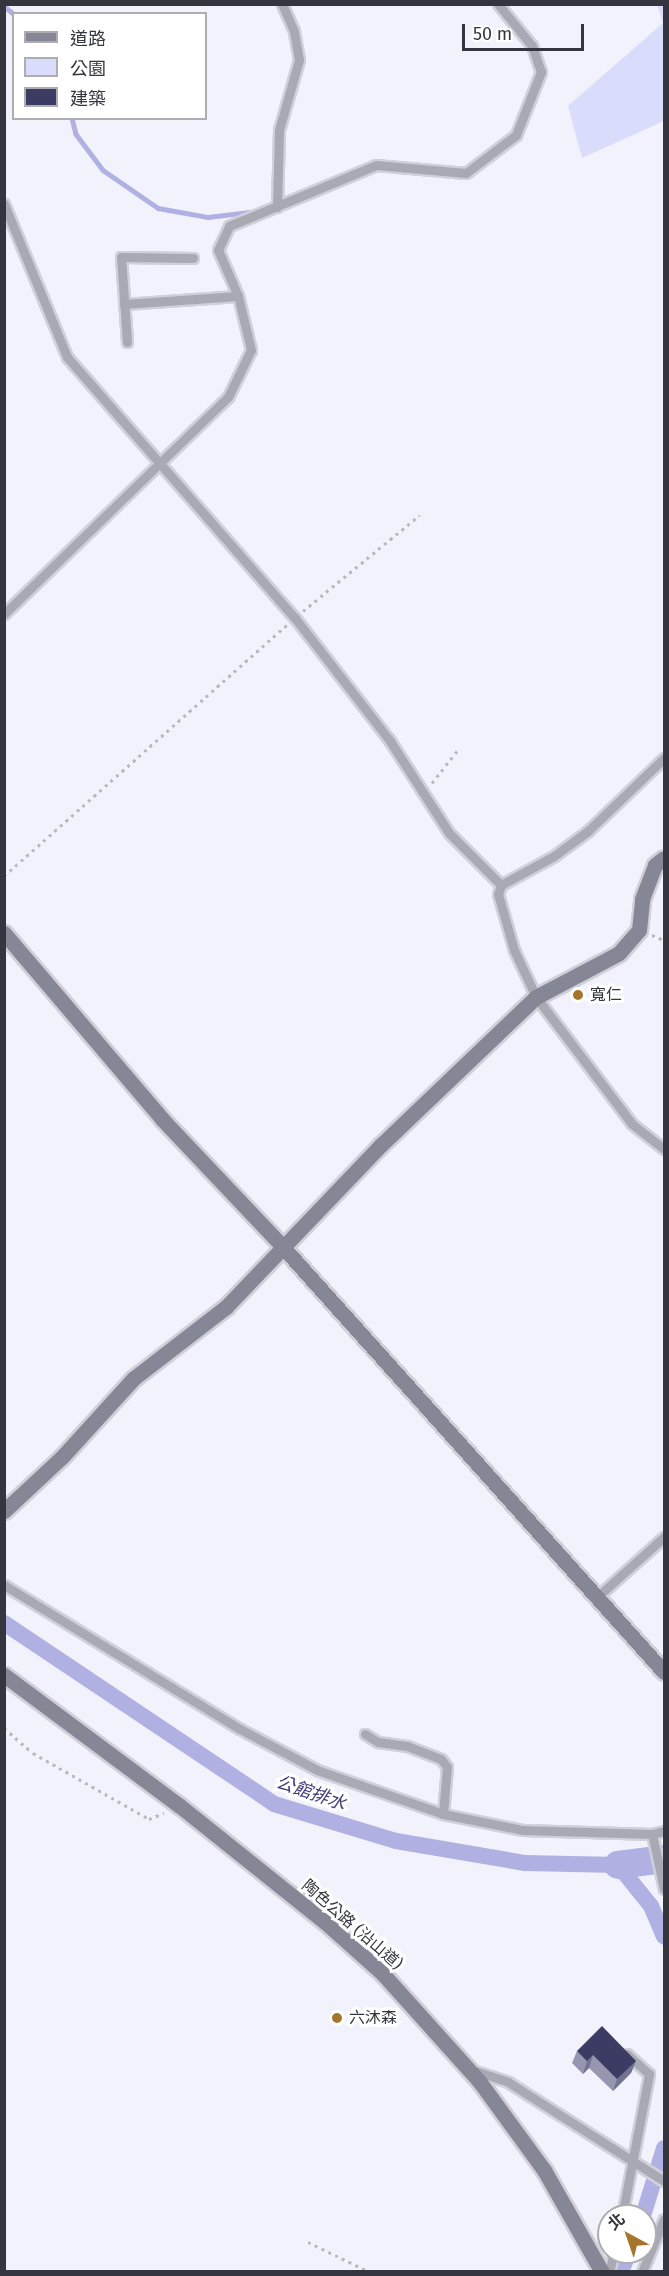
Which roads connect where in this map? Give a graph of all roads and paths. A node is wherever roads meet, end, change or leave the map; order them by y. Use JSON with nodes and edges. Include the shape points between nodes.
{"nodes":[{"id":1,"x":282,"y":4,"type":"edge"},
{"id":2,"x":498,"y":4,"type":"edge"},
{"id":3,"x":4,"y":204,"type":"edge"},
{"id":4,"x":277,"y":207,"type":"junction"},
{"id":5,"x":193,"y":258,"type":"dead end"},
{"id":6,"x":238,"y":296,"type":"junction"},
{"id":7,"x":124,"y":304,"type":"junction"},
{"id":8,"x":127,"y":342,"type":"dead end"},
{"id":9,"x":158,"y":466,"type":"junction"},
{"id":10,"x":420,"y":515,"type":"dead end"},
{"id":11,"x":4,"y":614,"type":"edge"},
{"id":12,"x":295,"y":618,"type":"junction"},
{"id":13,"x":457,"y":752,"type":"dead end"},
{"id":14,"x":664,"y":758,"type":"edge"},
{"id":15,"x":423,"y":793,"type":"junction"},
{"id":16,"x":664,"y":858,"type":"edge"},
{"id":17,"x":4,"y":876,"type":"edge"},
{"id":18,"x":501,"y":885,"type":"junction"},
{"id":19,"x":4,"y":933,"type":"edge"},
{"id":20,"x":536,"y":997,"type":"junction"},
{"id":21,"x":664,"y":1149,"type":"edge"},
{"id":22,"x":282,"y":1246,"type":"junction"},
{"id":23,"x":4,"y":1511,"type":"edge"},
{"id":24,"x":664,"y":1537,"type":"edge"},
{"id":25,"x":4,"y":1585,"type":"edge"},
{"id":26,"x":596,"y":1598,"type":"junction"},
{"id":27,"x":664,"y":1672,"type":"edge"},
{"id":28,"x":4,"y":1675,"type":"edge"},
{"id":29,"x":4,"y":1728,"type":"edge"},
{"id":30,"x":365,"y":1734,"type":"dead end"},
{"id":31,"x":180,"y":1806,"type":"junction"},
{"id":32,"x":443,"y":1814,"type":"junction"},
{"id":33,"x":664,"y":1831,"type":"edge"},
{"id":34,"x":652,"y":1834,"type":"junction"},
{"id":35,"x":664,"y":1890,"type":"edge"},
{"id":36,"x":619,"y":2047,"type":"edge"},
{"id":37,"x":469,"y":2069,"type":"junction"},
{"id":38,"x":635,"y":2164,"type":"junction"},
{"id":39,"x":664,"y":2181,"type":"edge"},
{"id":40,"x":625,"y":2204,"type":"edge"},
{"id":41,"x":664,"y":2219,"type":"edge"},
{"id":42,"x":308,"y":2242,"type":"dead end"},
{"id":43,"x":370,"y":2271,"type":"edge"},
{"id":44,"x":602,"y":2271,"type":"edge"},
{"id":45,"x":642,"y":2271,"type":"edge"}],
"edges":[{"from":1,"to":4,"type":"lane","via":[[294,32],[299,60],[279,130]]},
{"from":2,"to":4,"type":"lane","via":[[531,46],[541,72],[516,135],[466,173],[376,165]]},
{"from":3,"to":9,"type":"lane","via":[[67,357]]},
{"from":4,"to":6,"type":"lane","via":[[229,226],[218,250]]},
{"from":5,"to":7,"type":"lane","via":[[121,256]]},
{"from":6,"to":7,"type":"lane"},
{"from":6,"to":9,"type":"lane","via":[[251,350],[228,397]]},
{"from":7,"to":8,"type":"lane"},
{"from":9,"to":11,"type":"lane"},
{"from":9,"to":12,"type":"lane"},
{"from":10,"to":12,"type":"path"},
{"from":12,"to":15,"type":"lane","via":[[390,741]]},
{"from":12,"to":17,"type":"path"},
{"from":13,"to":15,"type":"path"},
{"from":14,"to":18,"type":"lane","via":[[588,831],[554,856]]},
{"from":15,"to":18,"type":"lane","via":[[449,833]]},
{"from":16,"to":20,"type":"street","via":[[655,865],[642,899],[639,930],[619,953]]},
{"from":18,"to":20,"type":"lane","via":[[498,894],[514,950]]},
{"from":19,"to":22,"type":"street","via":[[163,1120]]},
{"from":20,"to":21,"type":"lane","via":[[632,1124]]},
{"from":20,"to":22,"type":"street","via":[[381,1144]]},
{"from":22,"to":23,"type":"street","via":[[226,1307],[134,1378],[62,1457]]},
{"from":22,"to":26,"type":"street"},
{"from":24,"to":26,"type":"lane"},
{"from":25,"to":32,"type":"lane","via":[[240,1729],[317,1770]]},
{"from":26,"to":27,"type":"street"},
{"from":28,"to":31,"type":"street","name":"陶色公路 (沿山道)"},
{"from":29,"to":31,"type":"path","via":[[33,1753],[149,1819]]},
{"from":30,"to":32,"type":"lane","via":[[378,1742],[407,1746],[441,1759],[447,1767]]},
{"from":31,"to":37,"type":"street","name":"陶色公路 (沿山道)","via":[[383,1974]]},
{"from":32,"to":34,"type":"lane","via":[[523,1830]]},
{"from":33,"to":34,"type":"lane"},
{"from":34,"to":35,"type":"lane"},
{"from":36,"to":38,"type":"lane","via":[[649,2074]]},
{"from":37,"to":38,"type":"lane","via":[[507,2082]]},
{"from":37,"to":44,"type":"street","name":"陶色公路 (沿山道)","via":[[544,2170]]},
{"from":38,"to":39,"type":"lane"},
{"from":38,"to":40,"type":"lane"},
{"from":41,"to":45,"type":"lane"},
{"from":42,"to":43,"type":"path"}]}
